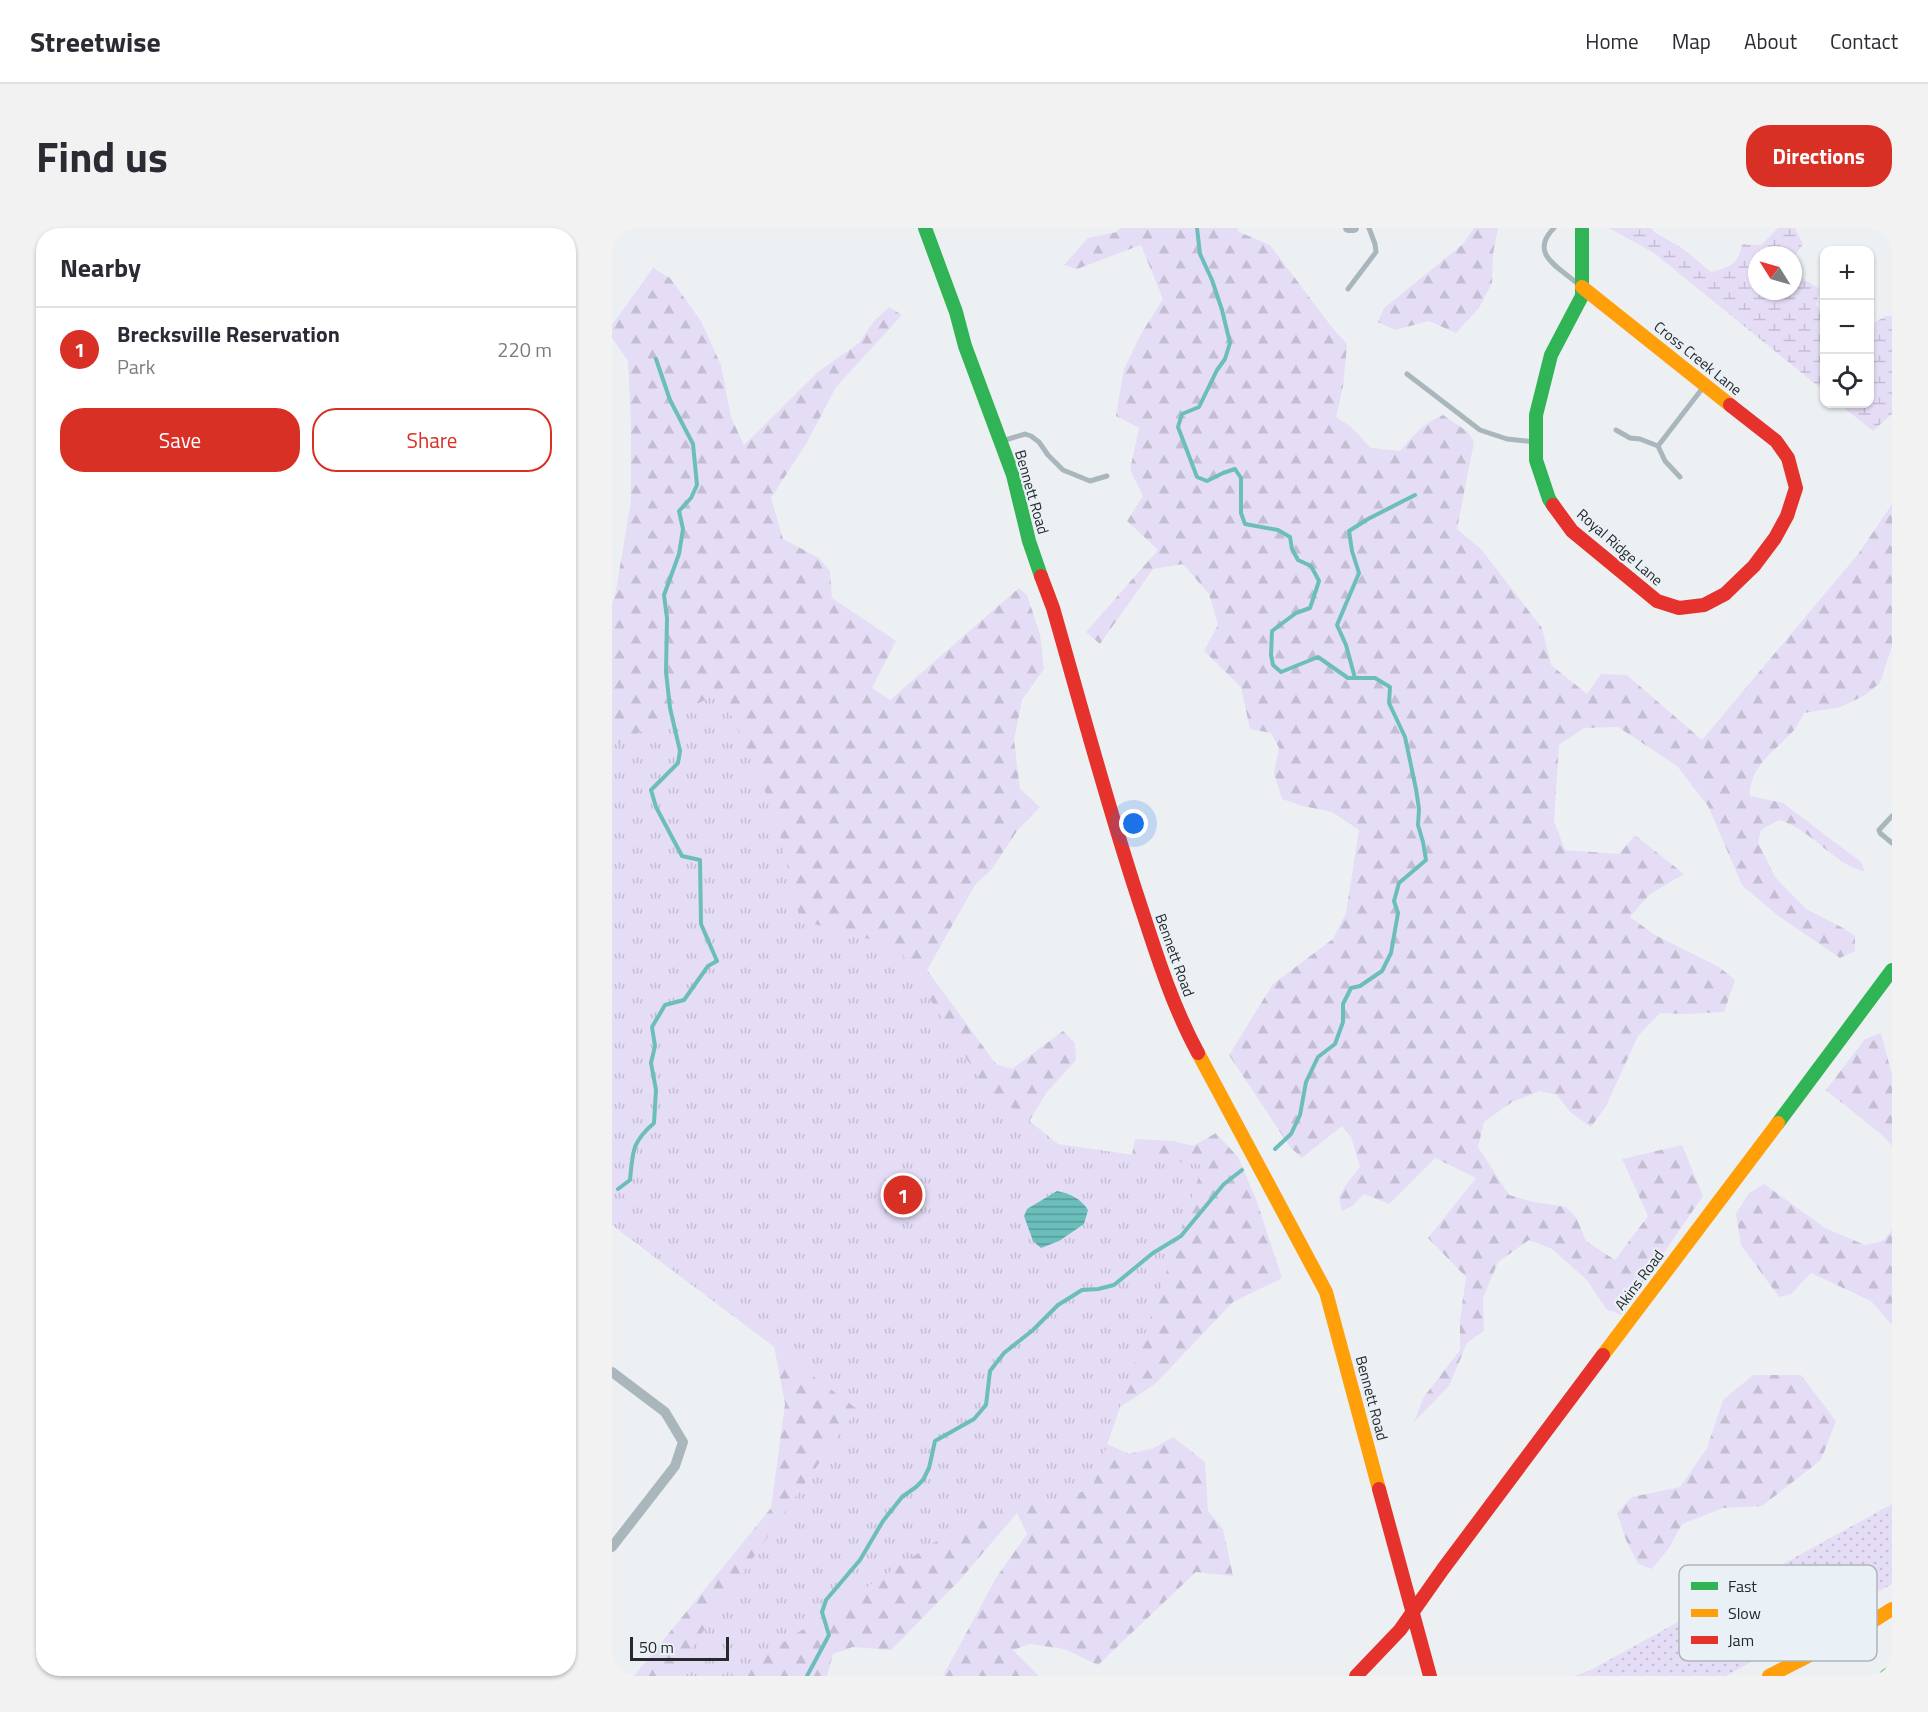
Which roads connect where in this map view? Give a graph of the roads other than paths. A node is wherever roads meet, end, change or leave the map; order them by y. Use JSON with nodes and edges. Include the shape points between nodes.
{"nodes":[{"id":1,"x":925,"y":228,"type":"edge"},
{"id":2,"x":1347,"y":228,"type":"edge"},
{"id":3,"x":1354,"y":228,"type":"edge"},
{"id":4,"x":1369,"y":228,"type":"edge"},
{"id":5,"x":1554,"y":228,"type":"edge"},
{"id":6,"x":1582,"y":228,"type":"edge"},
{"id":7,"x":1582,"y":287,"type":"junction"},
{"id":8,"x":1348,"y":289,"type":"dead end"},
{"id":9,"x":1407,"y":374,"type":"dead end"},
{"id":10,"x":1706,"y":385,"type":"junction"},
{"id":11,"x":1616,"y":430,"type":"dead end"},
{"id":12,"x":1001,"y":442,"type":"junction"},
{"id":13,"x":1536,"y":442,"type":"junction"},
{"id":14,"x":1658,"y":446,"type":"junction"},
{"id":15,"x":1788,"y":458,"type":"joint"},
{"id":16,"x":1107,"y":477,"type":"dead end"},
{"id":17,"x":1680,"y":477,"type":"dead end"},
{"id":18,"x":1892,"y":816,"type":"edge"},
{"id":19,"x":1892,"y":843,"type":"edge"},
{"id":20,"x":1892,"y":970,"type":"edge"},
{"id":21,"x":612,"y":1372,"type":"edge"},
{"id":22,"x":612,"y":1548,"type":"edge"},
{"id":23,"x":1892,"y":1609,"type":"edge"},
{"id":24,"x":1412,"y":1611,"type":"junction"},
{"id":25,"x":1877,"y":1619,"type":"edge"},
{"id":26,"x":1798,"y":1661,"type":"edge"},
{"id":27,"x":1892,"y":1672,"type":"edge"},
{"id":28,"x":1356,"y":1676,"type":"edge"},
{"id":29,"x":1430,"y":1676,"type":"edge"},
{"id":30,"x":1769,"y":1676,"type":"edge"},
{"id":31,"x":1886,"y":1676,"type":"edge"}],
"edges":[{"from":1,"to":12,"type":"main road","name":"Bennett Road"},
{"from":2,"to":3,"type":"street"},
{"from":4,"to":8,"type":"lane","via":[[1376,252]]},
{"from":5,"to":7,"type":"lane","via":[[1545,237],[1543,252]]},
{"from":6,"to":7,"type":"main road","name":"Royal Ridge Lane"},
{"from":7,"to":10,"type":"main road","name":"Cross Creek Lane"},
{"from":7,"to":13,"type":"main road","name":"Royal Ridge Lane","via":[[1582,296],[1551,355],[1536,415]]},
{"from":9,"to":13,"type":"lane","via":[[1480,430],[1506,439]]},
{"from":10,"to":14,"type":"lane"},
{"from":10,"to":15,"type":"main road","name":"Cross Creek Lane","via":[[1776,441]]},
{"from":11,"to":14,"type":"lane"},
{"from":12,"to":16,"type":"lane","via":[[1025,434],[1075,476],[1090,481]]},
{"from":12,"to":24,"type":"main road","name":"Bennett Road","via":[[1165,980],[1186,1030],[1326,1292]]},
{"from":13,"to":15,"type":"main road","name":"Royal Ridge Lane","via":[[1536,460],[1549,499],[1572,531],[1657,601],[1679,608],[1704,605],[1725,594],[1775,538],[1796,488]]},
{"from":14,"to":17,"type":"lane"},
{"from":18,"to":19,"type":"lane","via":[[1879,830]]},
{"from":20,"to":24,"type":"main road","name":"Akins Road"},
{"from":21,"to":22,"type":"street","via":[[664,1412],[683,1442],[675,1466]]},
{"from":23,"to":25,"type":"main road"},
{"from":24,"to":28,"type":"main road","name":"Akins Road","via":[[1400,1630]]},
{"from":24,"to":29,"type":"main road","name":"Bennett Road"},
{"from":26,"to":30,"type":"main road"},
{"from":27,"to":31,"type":"main road"}]}
